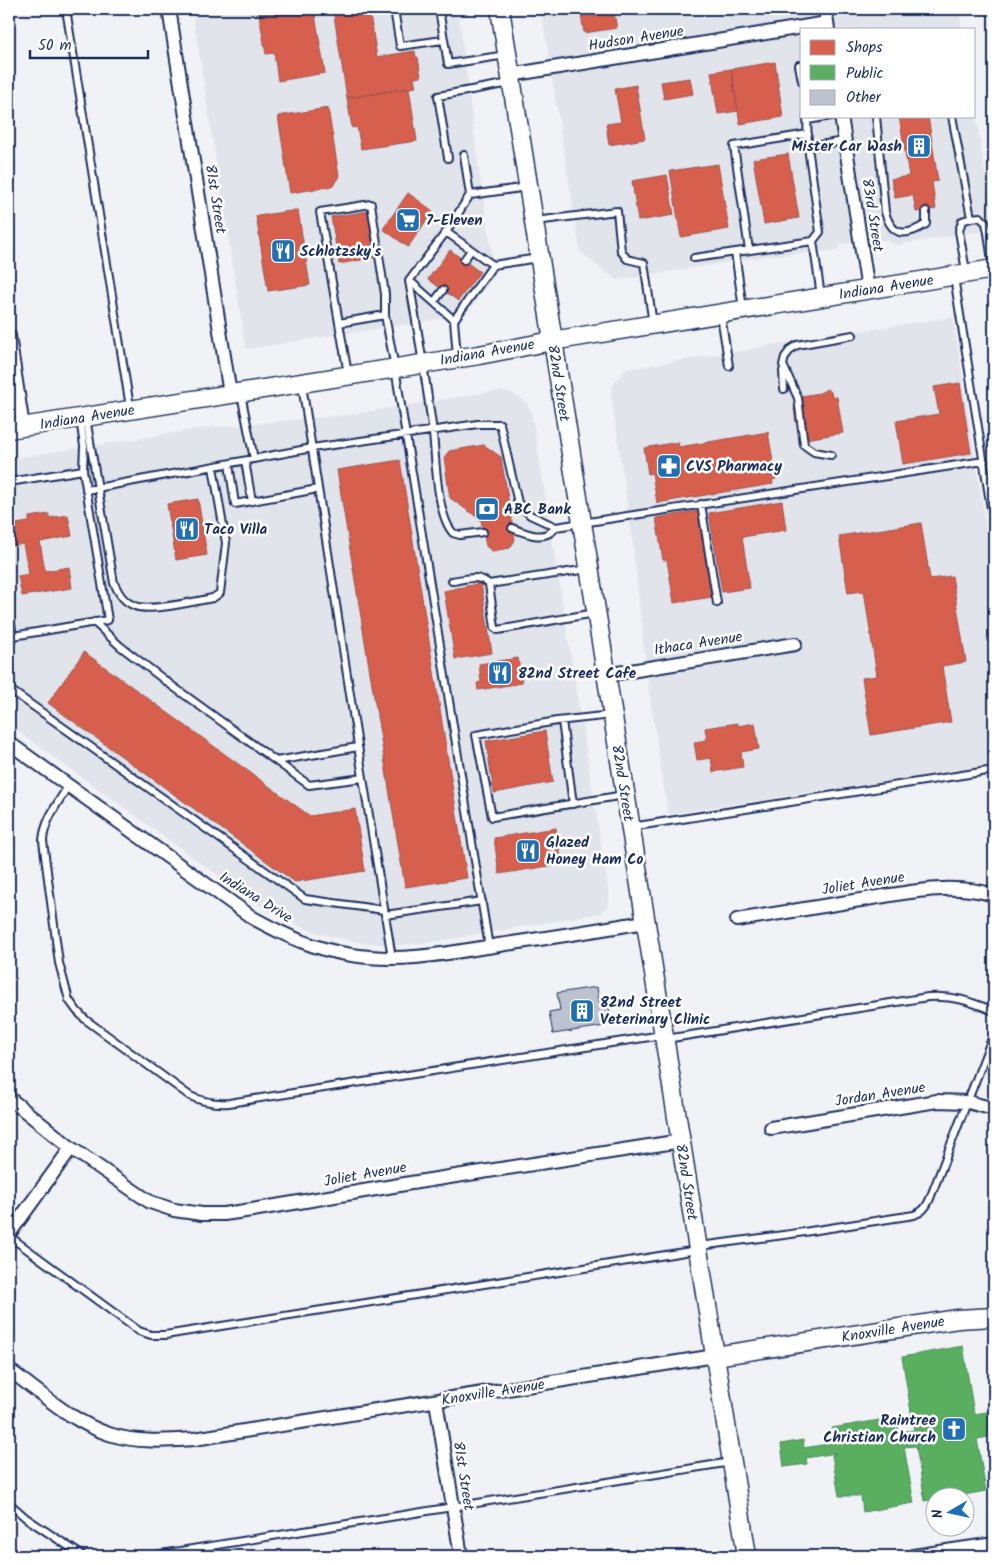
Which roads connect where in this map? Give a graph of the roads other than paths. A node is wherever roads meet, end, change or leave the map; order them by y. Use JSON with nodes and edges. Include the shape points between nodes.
{"nodes":[{"id":1,"x":66,"y":9,"type":"edge"},
{"id":2,"x":169,"y":9,"type":"edge"},
{"id":3,"x":394,"y":9,"type":"edge"},
{"id":4,"x":439,"y":9,"type":"edge"},
{"id":5,"x":500,"y":9,"type":"edge"},
{"id":6,"x":825,"y":9,"type":"edge"},
{"id":7,"x":827,"y":26,"type":"edge"},
{"id":8,"x":800,"y":31,"type":"edge"},
{"id":9,"x":443,"y":40,"type":"junction"},
{"id":10,"x":507,"y":55,"type":"junction"},
{"id":11,"x":799,"y":65,"type":"dead end"},
{"id":12,"x":800,"y":70,"type":"edge"},
{"id":13,"x":511,"y":79,"type":"junction"},
{"id":14,"x":808,"y":118,"type":"edge"},
{"id":15,"x":840,"y":118,"type":"edge"},
{"id":16,"x":876,"y":118,"type":"edge"},
{"id":17,"x":952,"y":118,"type":"edge"},
{"id":18,"x":808,"y":134,"type":"junction"},
{"id":19,"x":844,"y":141,"type":"junction"},
{"id":20,"x":808,"y":147,"type":"junction"},
{"id":21,"x":464,"y":156,"type":"dead end"},
{"id":22,"x":448,"y":158,"type":"dead end"},
{"id":23,"x":528,"y":187,"type":"junction"},
{"id":24,"x":470,"y":195,"type":"junction"},
{"id":25,"x":926,"y":210,"type":"dead end"},
{"id":26,"x":971,"y":218,"type":"junction"},
{"id":27,"x":534,"y":222,"type":"junction"},
{"id":28,"x":446,"y":232,"type":"junction"},
{"id":29,"x":813,"y":241,"type":"junction"},
{"id":30,"x":471,"y":250,"type":"junction"},
{"id":31,"x":749,"y":250,"type":"junction"},
{"id":32,"x":735,"y":252,"type":"junction"},
{"id":33,"x":539,"y":258,"type":"junction"},
{"id":34,"x":694,"y":258,"type":"dead end"},
{"id":35,"x":464,"y":260,"type":"dead end"},
{"id":36,"x":494,"y":265,"type":"junction"},
{"id":37,"x":994,"y":270,"type":"edge"},
{"id":38,"x":960,"y":275,"type":"junction"},
{"id":39,"x":409,"y":281,"type":"junction"},
{"id":40,"x":443,"y":290,"type":"dead end"},
{"id":41,"x":868,"y":290,"type":"junction"},
{"id":42,"x":821,"y":297,"type":"junction"},
{"id":43,"x":434,"y":302,"type":"junction"},
{"id":44,"x":743,"y":310,"type":"junction"},
{"id":45,"x":721,"y":314,"type":"junction"},
{"id":46,"x":385,"y":315,"type":"junction"},
{"id":47,"x":454,"y":320,"type":"junction"},
{"id":48,"x":339,"y":323,"type":"junction"},
{"id":49,"x":653,"y":324,"type":"junction"},
{"id":50,"x":9,"y":336,"type":"edge"},
{"id":51,"x":853,"y":336,"type":"dead end"},
{"id":52,"x":552,"y":341,"type":"junction"},
{"id":53,"x":457,"y":358,"type":"junction"},
{"id":54,"x":424,"y":363,"type":"junction"},
{"id":55,"x":783,"y":365,"type":"junction"},
{"id":56,"x":729,"y":366,"type":"dead end"},
{"id":57,"x":395,"y":368,"type":"junction"},
{"id":58,"x":348,"y":376,"type":"junction"},
{"id":59,"x":302,"y":383,"type":"junction"},
{"id":60,"x":784,"y":389,"type":"dead end"},
{"id":61,"x":236,"y":393,"type":"junction"},
{"id":62,"x":130,"y":410,"type":"junction"},
{"id":63,"x":83,"y":418,"type":"junction"},
{"id":64,"x":16,"y":428,"type":"edge"},
{"id":65,"x":433,"y":431,"type":"junction"},
{"id":66,"x":406,"y":434,"type":"junction"},
{"id":67,"x":312,"y":448,"type":"junction"},
{"id":68,"x":831,"y":455,"type":"dead end"},
{"id":69,"x":254,"y":459,"type":"junction"},
{"id":70,"x":245,"y":461,"type":"junction"},
{"id":71,"x":984,"y":461,"type":"junction"},
{"id":72,"x":228,"y":464,"type":"junction"},
{"id":73,"x":213,"y":466,"type":"junction"},
{"id":74,"x":83,"y":470,"type":"junction"},
{"id":75,"x":9,"y":482,"type":"edge"},
{"id":76,"x":99,"y":488,"type":"junction"},
{"id":77,"x":318,"y":489,"type":"junction"},
{"id":78,"x":86,"y":490,"type":"junction"},
{"id":79,"x":252,"y":501,"type":"junction"},
{"id":80,"x":701,"y":504,"type":"junction"},
{"id":81,"x":582,"y":523,"type":"junction"},
{"id":82,"x":556,"y":527,"type":"junction"},
{"id":83,"x":994,"y":527,"type":"edge"},
{"id":84,"x":512,"y":528,"type":"dead end"},
{"id":85,"x":483,"y":532,"type":"dead end"},
{"id":86,"x":589,"y":569,"type":"junction"},
{"id":87,"x":452,"y":581,"type":"dead end"},
{"id":88,"x":489,"y":584,"type":"junction"},
{"id":89,"x":717,"y":603,"type":"dead end"},
{"id":90,"x":9,"y":612,"type":"edge"},
{"id":91,"x":596,"y":613,"type":"junction"},
{"id":92,"x":94,"y":622,"type":"junction"},
{"id":93,"x":13,"y":636,"type":"junction"},
{"id":94,"x":795,"y":644,"type":"dead end"},
{"id":95,"x":9,"y":645,"type":"edge"},
{"id":96,"x":606,"y":675,"type":"junction"},
{"id":97,"x":9,"y":689,"type":"edge"},
{"id":98,"x":612,"y":715,"type":"junction"},
{"id":99,"x":562,"y":721,"type":"junction"},
{"id":100,"x":9,"y":743,"type":"edge"},
{"id":101,"x":358,"y":747,"type":"junction"},
{"id":102,"x":276,"y":761,"type":"junction"},
{"id":103,"x":994,"y":770,"type":"edge"},
{"id":104,"x":363,"y":778,"type":"junction"},
{"id":105,"x":68,"y":786,"type":"junction"},
{"id":106,"x":625,"y":795,"type":"junction"},
{"id":107,"x":573,"y":804,"type":"junction"},
{"id":108,"x":630,"y":827,"type":"junction"},
{"id":109,"x":994,"y":895,"type":"edge"},
{"id":110,"x":482,"y":901,"type":"junction"},
{"id":111,"x":384,"y":913,"type":"junction"},
{"id":112,"x":737,"y":920,"type":"dead end"},
{"id":113,"x":645,"y":922,"type":"junction"},
{"id":114,"x":490,"y":947,"type":"junction"},
{"id":115,"x":392,"y":958,"type":"junction"},
{"id":116,"x":994,"y":1011,"type":"edge"},
{"id":117,"x":994,"y":1032,"type":"edge"},
{"id":118,"x":664,"y":1037,"type":"junction"},
{"id":119,"x":9,"y":1098,"type":"edge"},
{"id":120,"x":968,"y":1102,"type":"junction"},
{"id":121,"x":994,"y":1109,"type":"edge"},
{"id":122,"x":771,"y":1128,"type":"dead end"},
{"id":123,"x":681,"y":1141,"type":"junction"},
{"id":124,"x":71,"y":1148,"type":"junction"},
{"id":125,"x":9,"y":1235,"type":"edge"},
{"id":126,"x":698,"y":1248,"type":"junction"},
{"id":127,"x":994,"y":1317,"type":"edge"},
{"id":128,"x":715,"y":1356,"type":"junction"},
{"id":129,"x":9,"y":1370,"type":"edge"},
{"id":130,"x":436,"y":1401,"type":"junction"},
{"id":131,"x":732,"y":1462,"type":"junction"},
{"id":132,"x":9,"y":1504,"type":"edge"},
{"id":133,"x":453,"y":1508,"type":"junction"},
{"id":134,"x":994,"y":1544,"type":"edge"},
{"id":135,"x":83,"y":1556,"type":"edge"},
{"id":136,"x":149,"y":1556,"type":"edge"},
{"id":137,"x":461,"y":1556,"type":"edge"},
{"id":138,"x":747,"y":1556,"type":"edge"},
{"id":139,"x":912,"y":1556,"type":"edge"}],
"edges":[{"from":1,"to":62,"type":"lane"},
{"from":2,"to":61,"type":"street","name":"81st Street"},
{"from":3,"to":9,"type":"lane","via":[[400,46]]},
{"from":4,"to":9,"type":"lane"},
{"from":5,"to":10,"type":"main road","name":"82nd Street"},
{"from":6,"to":7,"type":"street"},
{"from":8,"to":13,"type":"street","name":"Hudson Avenue"},
{"from":9,"to":10,"type":"lane","via":[[448,64]]},
{"from":10,"to":13,"type":"main road","name":"82nd Street"},
{"from":11,"to":12,"type":"lane"},
{"from":13,"to":22,"type":"lane","via":[[438,96]]},
{"from":13,"to":23,"type":"main road","name":"82nd Street"},
{"from":14,"to":18,"type":"lane"},
{"from":15,"to":19,"type":"street","name":"83rd Street"},
{"from":16,"to":25,"type":"lane","via":[[888,222],[895,230],[913,232],[926,224]]},
{"from":17,"to":26,"type":"lane"},
{"from":18,"to":20,"type":"lane"},
{"from":18,"to":31,"type":"lane","via":[[734,146]]},
{"from":19,"to":20,"type":"lane"},
{"from":19,"to":41,"type":"street","name":"83rd Street"},
{"from":20,"to":29,"type":"lane","via":[[820,232]]},
{"from":21,"to":24,"type":"lane"},
{"from":23,"to":24,"type":"lane"},
{"from":23,"to":27,"type":"main road","name":"82nd Street"},
{"from":24,"to":28,"type":"lane"},
{"from":26,"to":37,"type":"lane","via":[[980,217],[986,223]]},
{"from":26,"to":38,"type":"lane","via":[[962,221],[959,231]]},
{"from":27,"to":33,"type":"main road","name":"82nd Street"},
{"from":27,"to":49,"type":"lane","via":[[617,211],[621,251],[627,259],[644,262]]},
{"from":28,"to":30,"type":"lane"},
{"from":28,"to":39,"type":"lane"},
{"from":29,"to":31,"type":"lane"},
{"from":29,"to":42,"type":"lane"},
{"from":30,"to":35,"type":"lane"},
{"from":30,"to":36,"type":"lane"},
{"from":31,"to":32,"type":"lane"},
{"from":32,"to":34,"type":"lane"},
{"from":32,"to":44,"type":"lane"},
{"from":33,"to":36,"type":"lane"},
{"from":33,"to":52,"type":"main road","name":"82nd Street"},
{"from":36,"to":47,"type":"lane"},
{"from":37,"to":38,"type":"main road","name":"Indiana Avenue"},
{"from":38,"to":41,"type":"main road","name":"Indiana Avenue"},
{"from":38,"to":71,"type":"lane"},
{"from":39,"to":43,"type":"lane"},
{"from":39,"to":54,"type":"lane"},
{"from":40,"to":43,"type":"lane"},
{"from":41,"to":42,"type":"main road","name":"Indiana Avenue"},
{"from":42,"to":44,"type":"main road","name":"Indiana Avenue"},
{"from":43,"to":47,"type":"lane"},
{"from":44,"to":45,"type":"main road","name":"Indiana Avenue"},
{"from":45,"to":49,"type":"main road","name":"Indiana Avenue"},
{"from":45,"to":56,"type":"lane"},
{"from":46,"to":48,"type":"lane"},
{"from":46,"to":48,"type":"lane","via":[[385,294],[371,204],[320,212]]},
{"from":46,"to":57,"type":"lane"},
{"from":47,"to":53,"type":"lane"},
{"from":48,"to":58,"type":"lane"},
{"from":49,"to":52,"type":"main road","name":"Indiana Avenue"},
{"from":50,"to":64,"type":"street"},
{"from":51,"to":55,"type":"lane","via":[[797,345],[785,356]]},
{"from":52,"to":53,"type":"main road","name":"Indiana Avenue"},
{"from":52,"to":81,"type":"main road","name":"82nd Street"},
{"from":53,"to":54,"type":"main road","name":"Indiana Avenue"},
{"from":54,"to":57,"type":"main road","name":"Indiana Avenue"},
{"from":54,"to":65,"type":"lane"},
{"from":55,"to":60,"type":"lane"},
{"from":55,"to":68,"type":"lane","via":[[798,398],[804,445],[814,452]]},
{"from":57,"to":58,"type":"main road","name":"Indiana Avenue"},
{"from":57,"to":66,"type":"lane"},
{"from":58,"to":59,"type":"main road","name":"Indiana Avenue"},
{"from":59,"to":61,"type":"main road","name":"Indiana Avenue"},
{"from":59,"to":67,"type":"lane"},
{"from":61,"to":62,"type":"main road","name":"Indiana Avenue"},
{"from":61,"to":69,"type":"lane"},
{"from":62,"to":63,"type":"main road","name":"Indiana Avenue"},
{"from":63,"to":64,"type":"main road","name":"Indiana Avenue"},
{"from":63,"to":74,"type":"lane"},
{"from":63,"to":76,"type":"lane"},
{"from":65,"to":66,"type":"lane"},
{"from":65,"to":82,"type":"lane","via":[[500,424],[518,503],[530,515]]},
{"from":65,"to":85,"type":"lane","via":[[436,471],[449,528],[460,535]]},
{"from":66,"to":67,"type":"lane"},
{"from":66,"to":110,"type":"lane"},
{"from":67,"to":69,"type":"lane"},
{"from":67,"to":77,"type":"lane"},
{"from":69,"to":70,"type":"lane"},
{"from":70,"to":72,"type":"lane"},
{"from":70,"to":79,"type":"lane"},
{"from":71,"to":80,"type":"lane"},
{"from":71,"to":83,"type":"lane"},
{"from":72,"to":73,"type":"lane"},
{"from":72,"to":79,"type":"lane","via":[[235,504]]},
{"from":73,"to":76,"type":"lane"},
{"from":73,"to":76,"type":"lane","via":[[226,543],[220,594],[214,598],[150,608],[126,602],[114,583]]},
{"from":74,"to":75,"type":"lane"},
{"from":74,"to":78,"type":"lane"},
{"from":76,"to":78,"type":"lane"},
{"from":77,"to":79,"type":"lane"},
{"from":77,"to":101,"type":"lane"},
{"from":78,"to":92,"type":"lane","via":[[108,620]]},
{"from":80,"to":81,"type":"lane"},
{"from":80,"to":89,"type":"lane"},
{"from":81,"to":82,"type":"lane"},
{"from":81,"to":86,"type":"main road","name":"82nd Street"},
{"from":82,"to":84,"type":"lane","via":[[542,536]]},
{"from":86,"to":88,"type":"lane"},
{"from":86,"to":91,"type":"main road","name":"82nd Street"},
{"from":87,"to":88,"type":"lane","via":[[477,577]]},
{"from":88,"to":91,"type":"lane","via":[[495,628],[498,630]]},
{"from":90,"to":93,"type":"lane"},
{"from":91,"to":96,"type":"main road","name":"82nd Street"},
{"from":92,"to":93,"type":"lane"},
{"from":92,"to":102,"type":"lane","via":[[171,685]]},
{"from":93,"to":95,"type":"lane"},
{"from":94,"to":96,"type":"street","name":"Ithaca Avenue"},
{"from":96,"to":98,"type":"main road","name":"82nd Street"},
{"from":97,"to":111,"type":"lane","via":[[305,899]]},
{"from":98,"to":99,"type":"lane"},
{"from":98,"to":106,"type":"main road","name":"82nd Street"},
{"from":99,"to":107,"type":"lane"},
{"from":99,"to":107,"type":"lane","via":[[476,735],[492,817]]},
{"from":100,"to":105,"type":"street","name":"Indiana Drive"},
{"from":101,"to":102,"type":"lane"},
{"from":101,"to":104,"type":"lane"},
{"from":102,"to":104,"type":"lane","via":[[308,785]]},
{"from":103,"to":108,"type":"lane"},
{"from":104,"to":111,"type":"lane"},
{"from":105,"to":115,"type":"street","name":"Indiana Drive","via":[[253,918],[284,935],[344,954]]},
{"from":105,"to":118,"type":"lane","via":[[48,820],[44,841],[59,963],[69,1000],[102,1032],[202,1102],[229,1103]]},
{"from":106,"to":107,"type":"lane"},
{"from":106,"to":108,"type":"main road","name":"82nd Street"},
{"from":108,"to":113,"type":"main road","name":"82nd Street"},
{"from":109,"to":112,"type":"street","name":"Joliet Avenue","via":[[973,890],[912,892]]},
{"from":110,"to":111,"type":"lane"},
{"from":110,"to":114,"type":"lane"},
{"from":111,"to":115,"type":"lane"},
{"from":113,"to":114,"type":"street","name":"Indiana Drive"},
{"from":113,"to":118,"type":"main road","name":"82nd Street"},
{"from":114,"to":115,"type":"street","name":"Indiana Drive"},
{"from":116,"to":118,"type":"lane","via":[[945,996]]},
{"from":117,"to":120,"type":"lane"},
{"from":118,"to":123,"type":"main road","name":"82nd Street"},
{"from":119,"to":124,"type":"street","name":"Joliet Avenue"},
{"from":120,"to":121,"type":"street","name":"Jordan Avenue"},
{"from":120,"to":122,"type":"street","name":"Jordan Avenue","via":[[937,1101]]},
{"from":120,"to":126,"type":"lane","via":[[929,1201],[920,1213]]},
{"from":123,"to":124,"type":"street","name":"Joliet Avenue","via":[[216,1214],[174,1210],[150,1202]]},
{"from":123,"to":126,"type":"main road","name":"82nd Street"},
{"from":124,"to":125,"type":"street"},
{"from":125,"to":126,"type":"lane","via":[[139,1331],[151,1336]]},
{"from":126,"to":128,"type":"main road","name":"82nd Street"},
{"from":127,"to":128,"type":"main road","name":"Knoxville Avenue","via":[[958,1319]]},
{"from":128,"to":130,"type":"street","name":"Knoxville Avenue"},
{"from":128,"to":131,"type":"main road","name":"82nd Street"},
{"from":129,"to":130,"type":"street","name":"Knoxville Avenue","via":[[75,1417],[110,1434],[140,1440],[194,1439]]},
{"from":130,"to":133,"type":"street","name":"81st Street"},
{"from":131,"to":133,"type":"lane"},
{"from":131,"to":138,"type":"main road","name":"82nd Street"},
{"from":132,"to":135,"type":"lane"},
{"from":133,"to":136,"type":"lane"},
{"from":133,"to":137,"type":"street","name":"81st Street"},
{"from":134,"to":139,"type":"street"}]}
